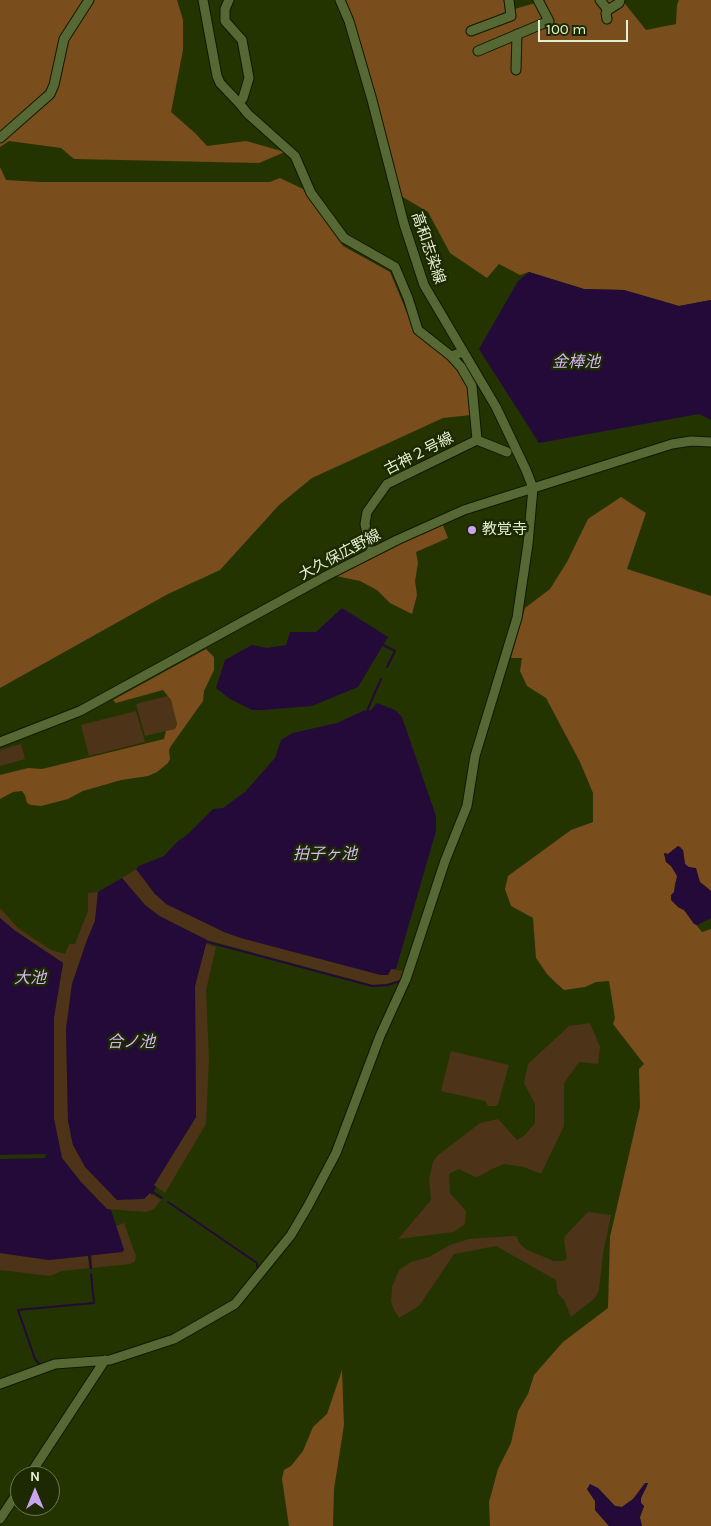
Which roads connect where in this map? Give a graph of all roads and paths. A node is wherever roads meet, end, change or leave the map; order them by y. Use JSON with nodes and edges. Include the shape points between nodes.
{"nodes":[{"id":1,"x":88,"y":0,"type":"edge"},
{"id":2,"x":203,"y":0,"type":"edge"},
{"id":3,"x":229,"y":0,"type":"edge"},
{"id":4,"x":340,"y":0,"type":"edge"},
{"id":5,"x":510,"y":0,"type":"edge"},
{"id":6,"x":538,"y":0,"type":"edge"},
{"id":7,"x":600,"y":0,"type":"edge"},
{"id":8,"x":620,"y":0,"type":"edge"},
{"id":9,"x":471,"y":31,"type":"dead end"},
{"id":10,"x":517,"y":34,"type":"junction"},
{"id":11,"x":478,"y":51,"type":"dead end"},
{"id":12,"x":516,"y":70,"type":"dead end"},
{"id":13,"x":239,"y":103,"type":"junction"},
{"id":14,"x":0,"y":138,"type":"edge"},
{"id":15,"x":463,"y":352,"type":"junction"},
{"id":16,"x":451,"y":356,"type":"junction"},
{"id":17,"x":477,"y":440,"type":"junction"},
{"id":18,"x":711,"y":442,"type":"edge"},
{"id":19,"x":508,"y":452,"type":"dead end"},
{"id":20,"x":533,"y":488,"type":"junction"},
{"id":21,"x":371,"y":553,"type":"junction"},
{"id":22,"x":0,"y":742,"type":"edge"},
{"id":23,"x":106,"y":1360,"type":"junction"},
{"id":24,"x":0,"y":1384,"type":"edge"},
{"id":25,"x":36,"y":1466,"type":"edge"},
{"id":26,"x":10,"y":1504,"type":"edge"},
{"id":27,"x":0,"y":1520,"type":"edge"}],
"edges":[{"from":1,"to":14,"type":"street","via":[[64,39],[50,94]]},
{"from":2,"to":13,"type":"street","via":[[220,83]]},
{"from":3,"to":13,"type":"street","via":[[225,21],[242,40],[249,78]]},
{"from":4,"to":15,"type":"street","name":"高和志染線","via":[[349,21],[401,215],[424,285]]},
{"from":5,"to":9,"type":"street","via":[[511,16]]},
{"from":6,"to":10,"type":"street","via":[[549,20]]},
{"from":7,"to":8,"type":"street","via":[[607,15]]},
{"from":10,"to":11,"type":"street"},
{"from":10,"to":12,"type":"street"},
{"from":13,"to":16,"type":"street","via":[[295,156],[311,193],[344,238],[395,267],[418,330]]},
{"from":15,"to":16,"type":"street"},
{"from":15,"to":20,"type":"street","name":"高和志染線","via":[[496,406]]},
{"from":16,"to":17,"type":"street","via":[[472,386]]},
{"from":17,"to":19,"type":"street"},
{"from":17,"to":21,"type":"street","name":"古神２号線","via":[[387,484],[368,512],[365,524]]},
{"from":18,"to":20,"type":"street","name":"大久保広野線","via":[[672,444]]},
{"from":20,"to":21,"type":"street","name":"大久保広野線","via":[[464,510]]},
{"from":20,"to":23,"type":"street","via":[[517,618],[475,756],[468,806],[445,861],[406,979],[377,1044],[336,1153],[291,1235],[235,1304],[174,1339]]},
{"from":21,"to":22,"type":"street","name":"大久保広野線","via":[[80,711]]},
{"from":23,"to":24,"type":"street","via":[[55,1364]]},
{"from":23,"to":25,"type":"street"},
{"from":26,"to":27,"type":"street"}]}
